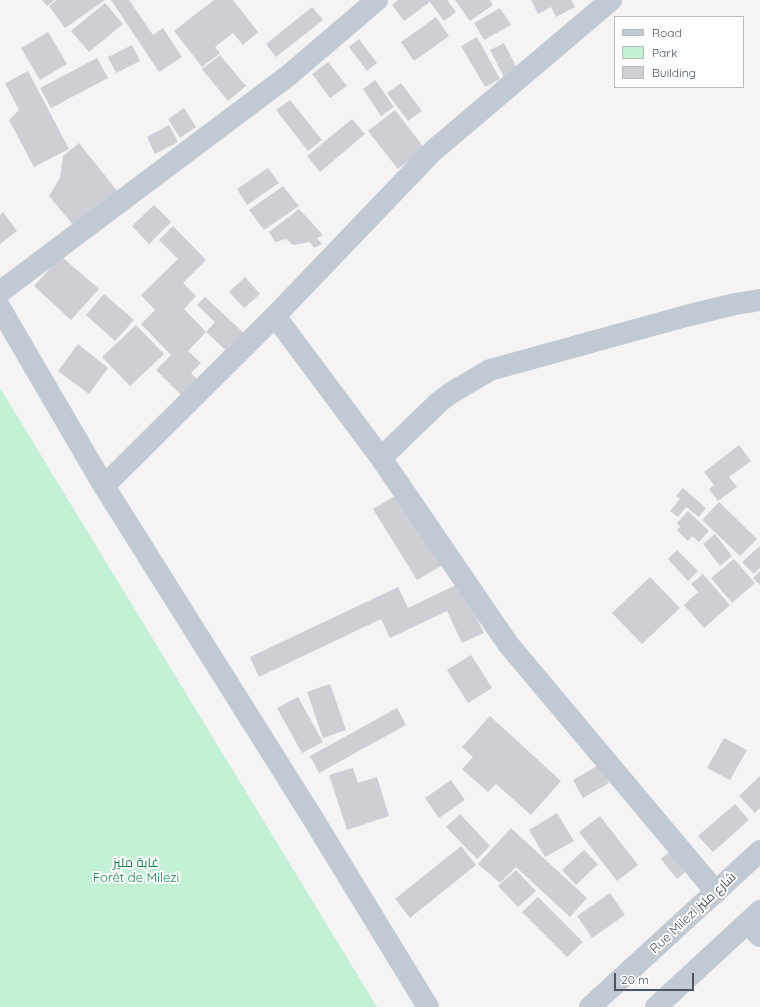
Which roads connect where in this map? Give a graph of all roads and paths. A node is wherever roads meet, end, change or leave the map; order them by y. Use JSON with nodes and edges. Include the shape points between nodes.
{"nodes":[{"id":1,"x":377,"y":0,"type":"edge"},
{"id":2,"x":611,"y":0,"type":"edge"},
{"id":3,"x":0,"y":292,"type":"edge"},
{"id":4,"x":760,"y":300,"type":"edge"},
{"id":5,"x":0,"y":308,"type":"edge"},
{"id":6,"x":275,"y":316,"type":"junction"},
{"id":7,"x":381,"y":458,"type":"junction"},
{"id":8,"x":104,"y":486,"type":"junction"},
{"id":9,"x":760,"y":851,"type":"edge"},
{"id":10,"x":716,"y":892,"type":"junction"},
{"id":11,"x":756,"y":923,"type":"edge"},
{"id":12,"x":428,"y":1007,"type":"edge"},
{"id":13,"x":590,"y":1007,"type":"edge"},
{"id":14,"x":656,"y":1007,"type":"edge"}],
"edges":[{"from":1,"to":3,"type":"street","via":[[289,75]]},
{"from":2,"to":6,"type":"street","via":[[433,151]]},
{"from":4,"to":7,"type":"street","via":[[693,314],[490,370],[439,402]]},
{"from":5,"to":8,"type":"street"},
{"from":6,"to":7,"type":"street"},
{"from":6,"to":8,"type":"street"},
{"from":7,"to":10,"type":"street","via":[[508,644]]},
{"from":8,"to":12,"type":"street"},
{"from":9,"to":10,"type":"street","name":"Rue Milezi شارع مليز"},
{"from":10,"to":13,"type":"street","name":"Rue Milezi شارع مليز"},
{"from":11,"to":14,"type":"street"}]}
